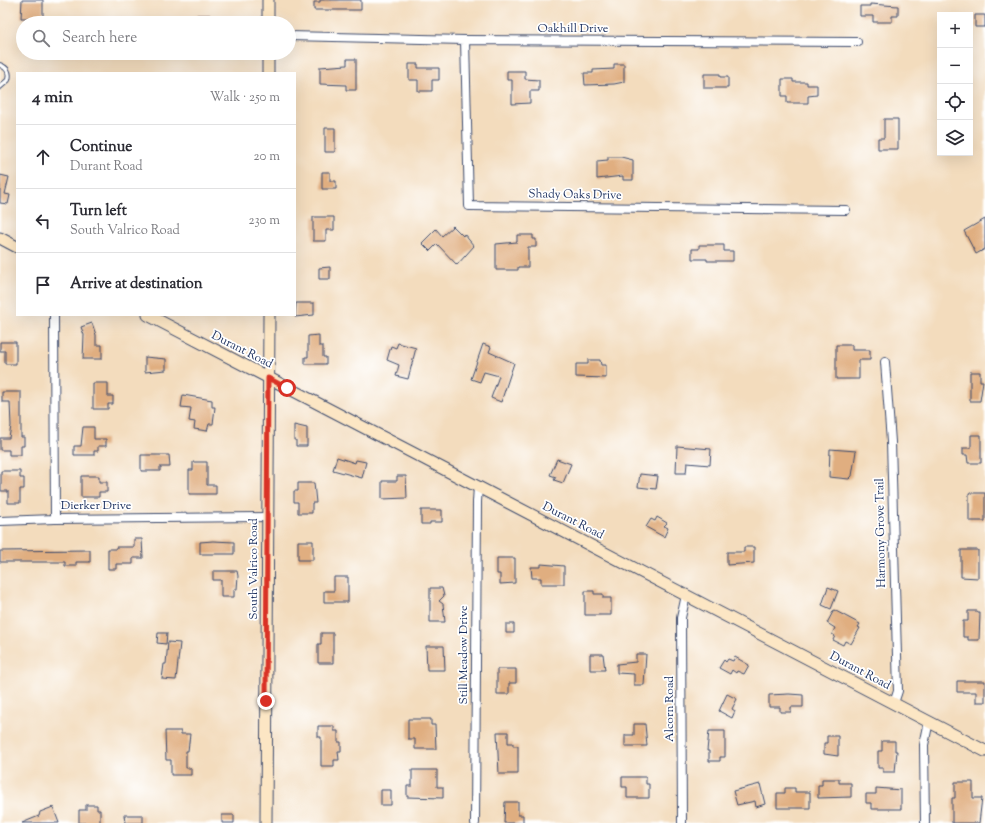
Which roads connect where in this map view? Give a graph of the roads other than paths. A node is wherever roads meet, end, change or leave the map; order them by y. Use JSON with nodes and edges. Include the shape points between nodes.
{"nodes":[{"id":1,"x":268,"y":0,"type":"edge"},
{"id":2,"x":268,"y":16,"type":"edge"},
{"id":3,"x":296,"y":36,"type":"edge"},
{"id":4,"x":464,"y":40,"type":"junction"},
{"id":5,"x":857,"y":42,"type":"dead end"},
{"id":6,"x":268,"y":60,"type":"edge"},
{"id":7,"x":0,"y":66,"type":"edge"},
{"id":8,"x":268,"y":72,"type":"edge"},
{"id":9,"x":0,"y":86,"type":"edge"},
{"id":10,"x":846,"y":210,"type":"dead end"},
{"id":11,"x":0,"y":238,"type":"edge"},
{"id":12,"x":16,"y":246,"type":"edge"},
{"id":13,"x":54,"y":316,"type":"edge"},
{"id":14,"x":150,"y":316,"type":"edge"},
{"id":15,"x":269,"y":316,"type":"edge"},
{"id":16,"x":885,"y":362,"type":"dead end"},
{"id":17,"x":268,"y":378,"type":"junction"},
{"id":18,"x":478,"y":486,"type":"junction"},
{"id":19,"x":267,"y":517,"type":"junction"},
{"id":20,"x":55,"y":518,"type":"junction"},
{"id":21,"x":0,"y":521,"type":"edge"},
{"id":22,"x":686,"y":594,"type":"junction"},
{"id":23,"x":894,"y":703,"type":"junction"},
{"id":24,"x":929,"y":722,"type":"junction"},
{"id":25,"x":985,"y":750,"type":"edge"},
{"id":26,"x":266,"y":823,"type":"edge"},
{"id":27,"x":475,"y":823,"type":"edge"},
{"id":28,"x":682,"y":823,"type":"edge"},
{"id":29,"x":925,"y":823,"type":"edge"}],
"edges":[{"from":1,"to":2,"type":"street"},
{"from":3,"to":4,"type":"street","name":"Oakhill Drive"},
{"from":4,"to":5,"type":"street","name":"Oakhill Drive"},
{"from":4,"to":10,"type":"street","name":"Shady Oaks Drive","via":[[469,206]]},
{"from":6,"to":8,"type":"street"},
{"from":7,"to":9,"type":"lane","via":[[7,69],[10,75]]},
{"from":11,"to":12,"type":"street"},
{"from":13,"to":20,"type":"street","name":"Dierker Drive"},
{"from":14,"to":17,"type":"street","name":"Durant Road"},
{"from":15,"to":17,"type":"street","name":"South Valrico Road"},
{"from":16,"to":23,"type":"street","name":"Harmony Grove Trail","via":[[898,691]]},
{"from":17,"to":18,"type":"street","name":"Durant Road"},
{"from":17,"to":19,"type":"street","name":"South Valrico Road"},
{"from":18,"to":22,"type":"street","name":"Durant Road"},
{"from":18,"to":27,"type":"street","name":"Still Meadow Drive"},
{"from":19,"to":20,"type":"street","name":"Dierker Drive"},
{"from":19,"to":26,"type":"street","name":"South Valrico Road"},
{"from":20,"to":21,"type":"street"},
{"from":22,"to":23,"type":"street","name":"Durant Road"},
{"from":22,"to":28,"type":"street","name":"Alcorn Road","via":[[681,618]]},
{"from":23,"to":24,"type":"street","name":"Durant Road"},
{"from":24,"to":25,"type":"street","name":"Durant Road"},
{"from":24,"to":29,"type":"street","via":[[924,745]]}]}
